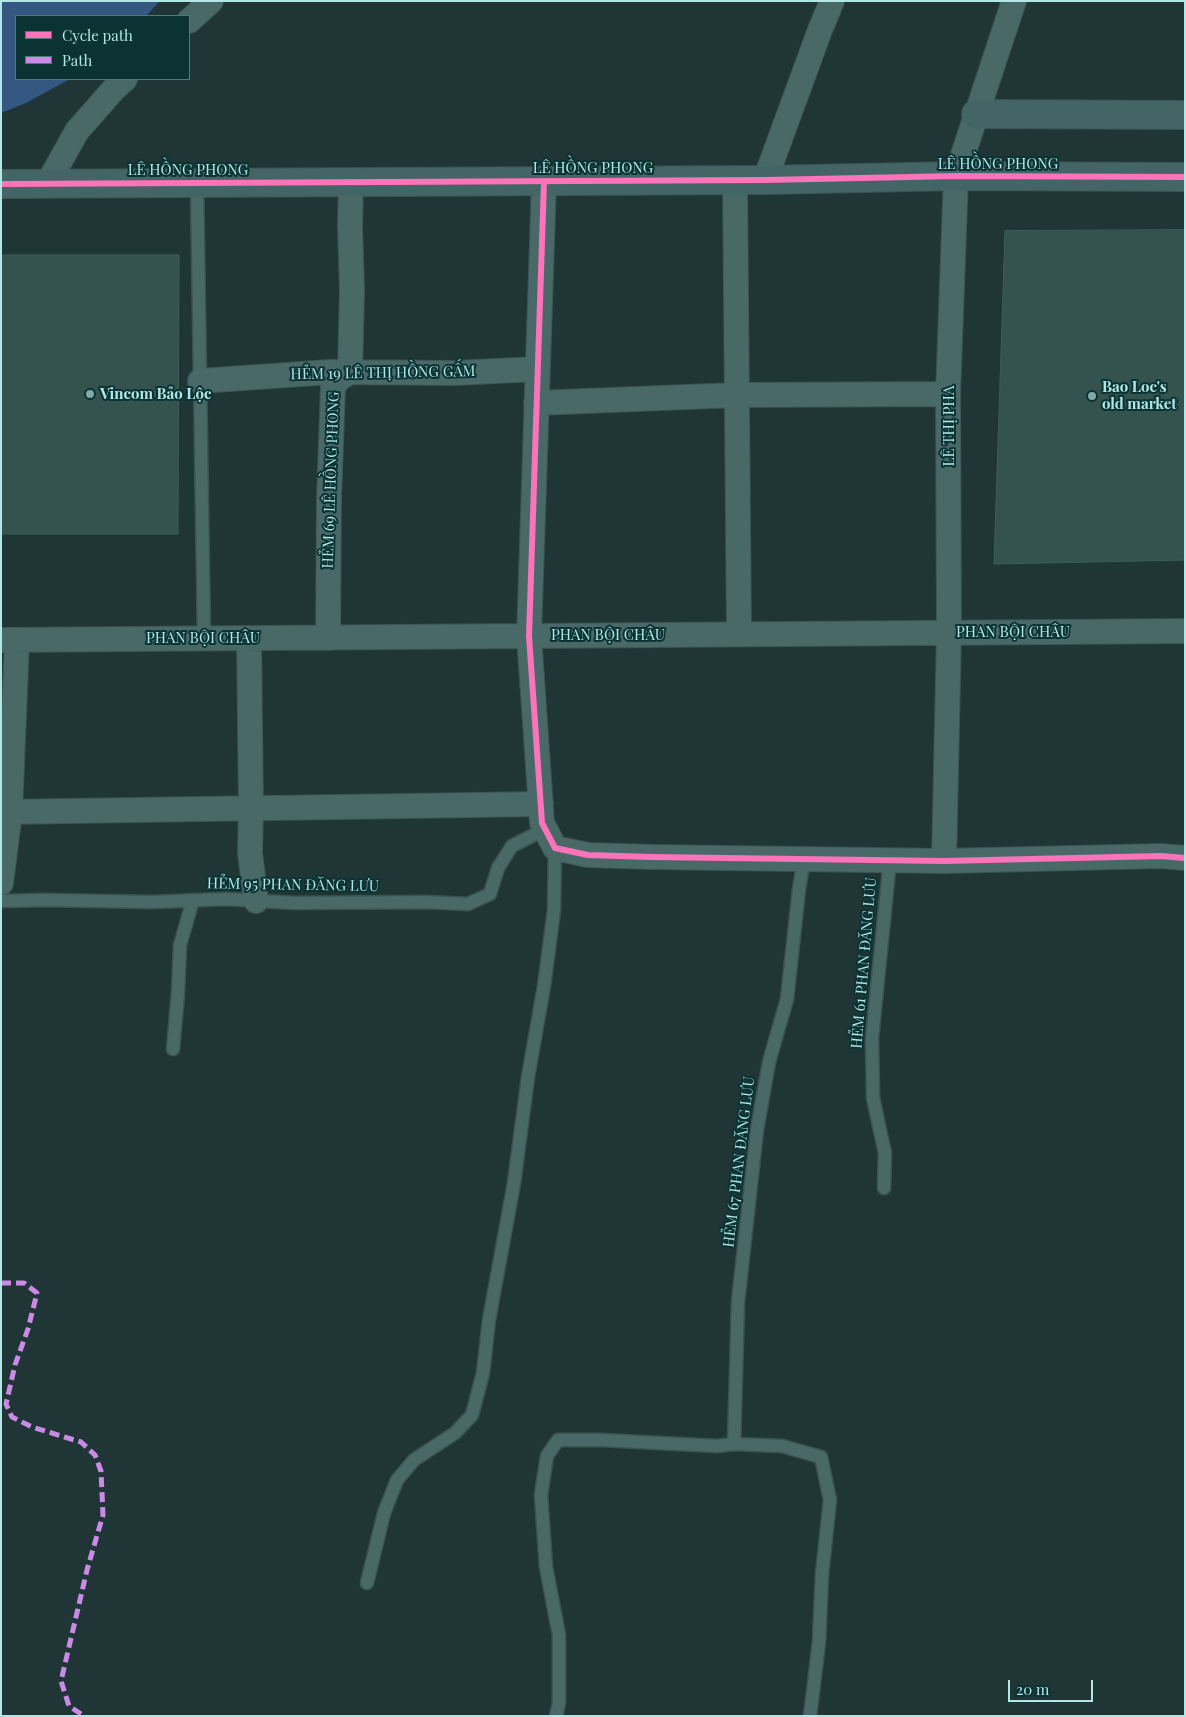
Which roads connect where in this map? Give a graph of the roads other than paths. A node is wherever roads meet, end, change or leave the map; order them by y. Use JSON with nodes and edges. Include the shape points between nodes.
{"nodes":[{"id":1,"x":211,"y":1,"type":"edge"},
{"id":2,"x":832,"y":1,"type":"edge"},
{"id":3,"x":1014,"y":1,"type":"edge"},
{"id":4,"x":190,"y":20,"type":"edge"},
{"id":5,"x":124,"y":80,"type":"edge"},
{"id":6,"x":976,"y":114,"type":"junction"},
{"id":7,"x":1185,"y":115,"type":"edge"},
{"id":8,"x":956,"y":176,"type":"junction"},
{"id":9,"x":1185,"y":176,"type":"edge"},
{"id":10,"x":735,"y":180,"type":"junction"},
{"id":11,"x":765,"y":180,"type":"junction"},
{"id":12,"x":544,"y":181,"type":"junction"},
{"id":13,"x":351,"y":182,"type":"junction"},
{"id":14,"x":48,"y":183,"type":"junction"},
{"id":15,"x":196,"y":183,"type":"junction"},
{"id":16,"x":1,"y":184,"type":"edge"},
{"id":17,"x":537,"y":369,"type":"junction"},
{"id":18,"x":350,"y":372,"type":"junction"},
{"id":19,"x":200,"y":381,"type":"junction"},
{"id":20,"x":948,"y":394,"type":"junction"},
{"id":21,"x":737,"y":395,"type":"junction"},
{"id":22,"x":536,"y":403,"type":"junction"},
{"id":23,"x":1185,"y":631,"type":"edge"},
{"id":24,"x":949,"y":632,"type":"junction"},
{"id":25,"x":738,"y":634,"type":"junction"},
{"id":26,"x":529,"y":636,"type":"junction"},
{"id":27,"x":204,"y":638,"type":"junction"},
{"id":28,"x":249,"y":638,"type":"junction"},
{"id":29,"x":328,"y":638,"type":"junction"},
{"id":30,"x":9,"y":640,"type":"edge"},
{"id":31,"x":541,"y":804,"type":"junction"},
{"id":32,"x":251,"y":808,"type":"junction"},
{"id":33,"x":6,"y":812,"type":"edge"},
{"id":34,"x":550,"y":838,"type":"junction"},
{"id":35,"x":1185,"y":858,"type":"edge"},
{"id":36,"x":804,"y":859,"type":"junction"},
{"id":37,"x":890,"y":860,"type":"junction"},
{"id":38,"x":944,"y":861,"type":"junction"},
{"id":39,"x":1,"y":883,"type":"edge"},
{"id":40,"x":193,"y":900,"type":"junction"},
{"id":41,"x":256,"y":900,"type":"junction"},
{"id":42,"x":1,"y":901,"type":"edge"},
{"id":43,"x":173,"y":1049,"type":"dead end"},
{"id":44,"x":884,"y":1188,"type":"dead end"},
{"id":45,"x":734,"y":1444,"type":"junction"},
{"id":46,"x":367,"y":1583,"type":"dead end"},
{"id":47,"x":556,"y":1716,"type":"edge"},
{"id":48,"x":810,"y":1716,"type":"edge"}],
"edges":[{"from":1,"to":4,"type":"street"},
{"from":2,"to":11,"type":"street"},
{"from":3,"to":6,"type":"street","name":"LÊ THỊ PHA"},
{"from":5,"to":14,"type":"street","via":[[77,131]]},
{"from":6,"to":7,"type":"street"},
{"from":6,"to":8,"type":"street","name":"LÊ THỊ PHA"},
{"from":8,"to":9,"type":"street","name":"LÊ HỒNG PHONG"},
{"from":8,"to":11,"type":"street","name":"LÊ HỒNG PHONG"},
{"from":8,"to":20,"type":"street","name":"LÊ THỊ PHA"},
{"from":10,"to":11,"type":"street","name":"LÊ HỒNG PHONG"},
{"from":10,"to":12,"type":"street","name":"LÊ HỒNG PHONG"},
{"from":10,"to":21,"type":"street"},
{"from":12,"to":13,"type":"street","name":"LÊ HỒNG PHONG"},
{"from":12,"to":17,"type":"street"},
{"from":13,"to":15,"type":"street","name":"LÊ HỒNG PHONG"},
{"from":13,"to":18,"type":"street","name":"HẺM 69 LÊ HỒNG PHONG"},
{"from":14,"to":15,"type":"street","name":"LÊ HỒNG PHONG"},
{"from":14,"to":16,"type":"street","name":"LÊ HỒNG PHONG"},
{"from":15,"to":19,"type":"lane"},
{"from":17,"to":18,"type":"street","name":"HẺM 19 LÊ THỊ HỒNG GẤM"},
{"from":17,"to":22,"type":"street"},
{"from":18,"to":19,"type":"street","name":"HẺM 19 LÊ THỊ HỒNG GẤM"},
{"from":18,"to":29,"type":"street","name":"HẺM 69 LÊ HỒNG PHONG","via":[[333,386]]},
{"from":19,"to":27,"type":"lane"},
{"from":20,"to":21,"type":"street"},
{"from":20,"to":24,"type":"street","name":"LÊ THỊ PHA"},
{"from":21,"to":22,"type":"street"},
{"from":21,"to":25,"type":"street"},
{"from":22,"to":26,"type":"street"},
{"from":23,"to":24,"type":"street","name":"PHAN BỘI CHÂU"},
{"from":24,"to":25,"type":"street","name":"PHAN BỘI CHÂU"},
{"from":24,"to":38,"type":"street","name":"LÊ THỊ PHA"},
{"from":25,"to":26,"type":"street","name":"PHAN BỘI CHÂU"},
{"from":26,"to":29,"type":"street","name":"PHAN BỘI CHÂU"},
{"from":26,"to":31,"type":"street"},
{"from":27,"to":28,"type":"street","name":"PHAN BỘI CHÂU"},
{"from":27,"to":30,"type":"street","name":"PHAN BỘI CHÂU"},
{"from":28,"to":29,"type":"street","name":"PHAN BỘI CHÂU"},
{"from":28,"to":32,"type":"street"},
{"from":30,"to":33,"type":"street"},
{"from":31,"to":32,"type":"street"},
{"from":31,"to":34,"type":"street","via":[[542,823]]},
{"from":32,"to":33,"type":"street"},
{"from":32,"to":41,"type":"street","via":[[250,853]]},
{"from":33,"to":39,"type":"street"},
{"from":34,"to":36,"type":"street","via":[[588,855]]},
{"from":34,"to":41,"type":"lane","name":"HẺM 95 PHAN ĐĂNG LƯU","via":[[512,846],[498,868],[490,894],[468,904],[295,904]]},
{"from":34,"to":46,"type":"lane","via":[[554,910],[514,1184],[489,1320],[484,1373],[472,1415],[455,1433],[414,1460],[396,1480],[384,1513]]},
{"from":35,"to":38,"type":"street"},
{"from":36,"to":37,"type":"street"},
{"from":36,"to":45,"type":"lane","name":"HẺM 67 PHAN ĐĂNG LƯU","via":[[787,999],[769,1062],[757,1130],[738,1302]]},
{"from":37,"to":38,"type":"street"},
{"from":37,"to":44,"type":"lane","name":"HẺM 61 PHAN ĐĂNG LƯU","via":[[872,1038],[873,1098],[885,1153]]},
{"from":40,"to":41,"type":"lane","name":"HẺM 95 PHAN ĐĂNG LƯU"},
{"from":40,"to":42,"type":"lane","name":"HẺM 95 PHAN ĐĂNG LƯU"},
{"from":40,"to":43,"type":"lane","via":[[180,945]]},
{"from":45,"to":47,"type":"lane","via":[[558,1440],[547,1456],[541,1495],[546,1567],[559,1635],[559,1703]]},
{"from":45,"to":48,"type":"lane","via":[[782,1446],[820,1457],[830,1500],[822,1574],[820,1642]]}]}
